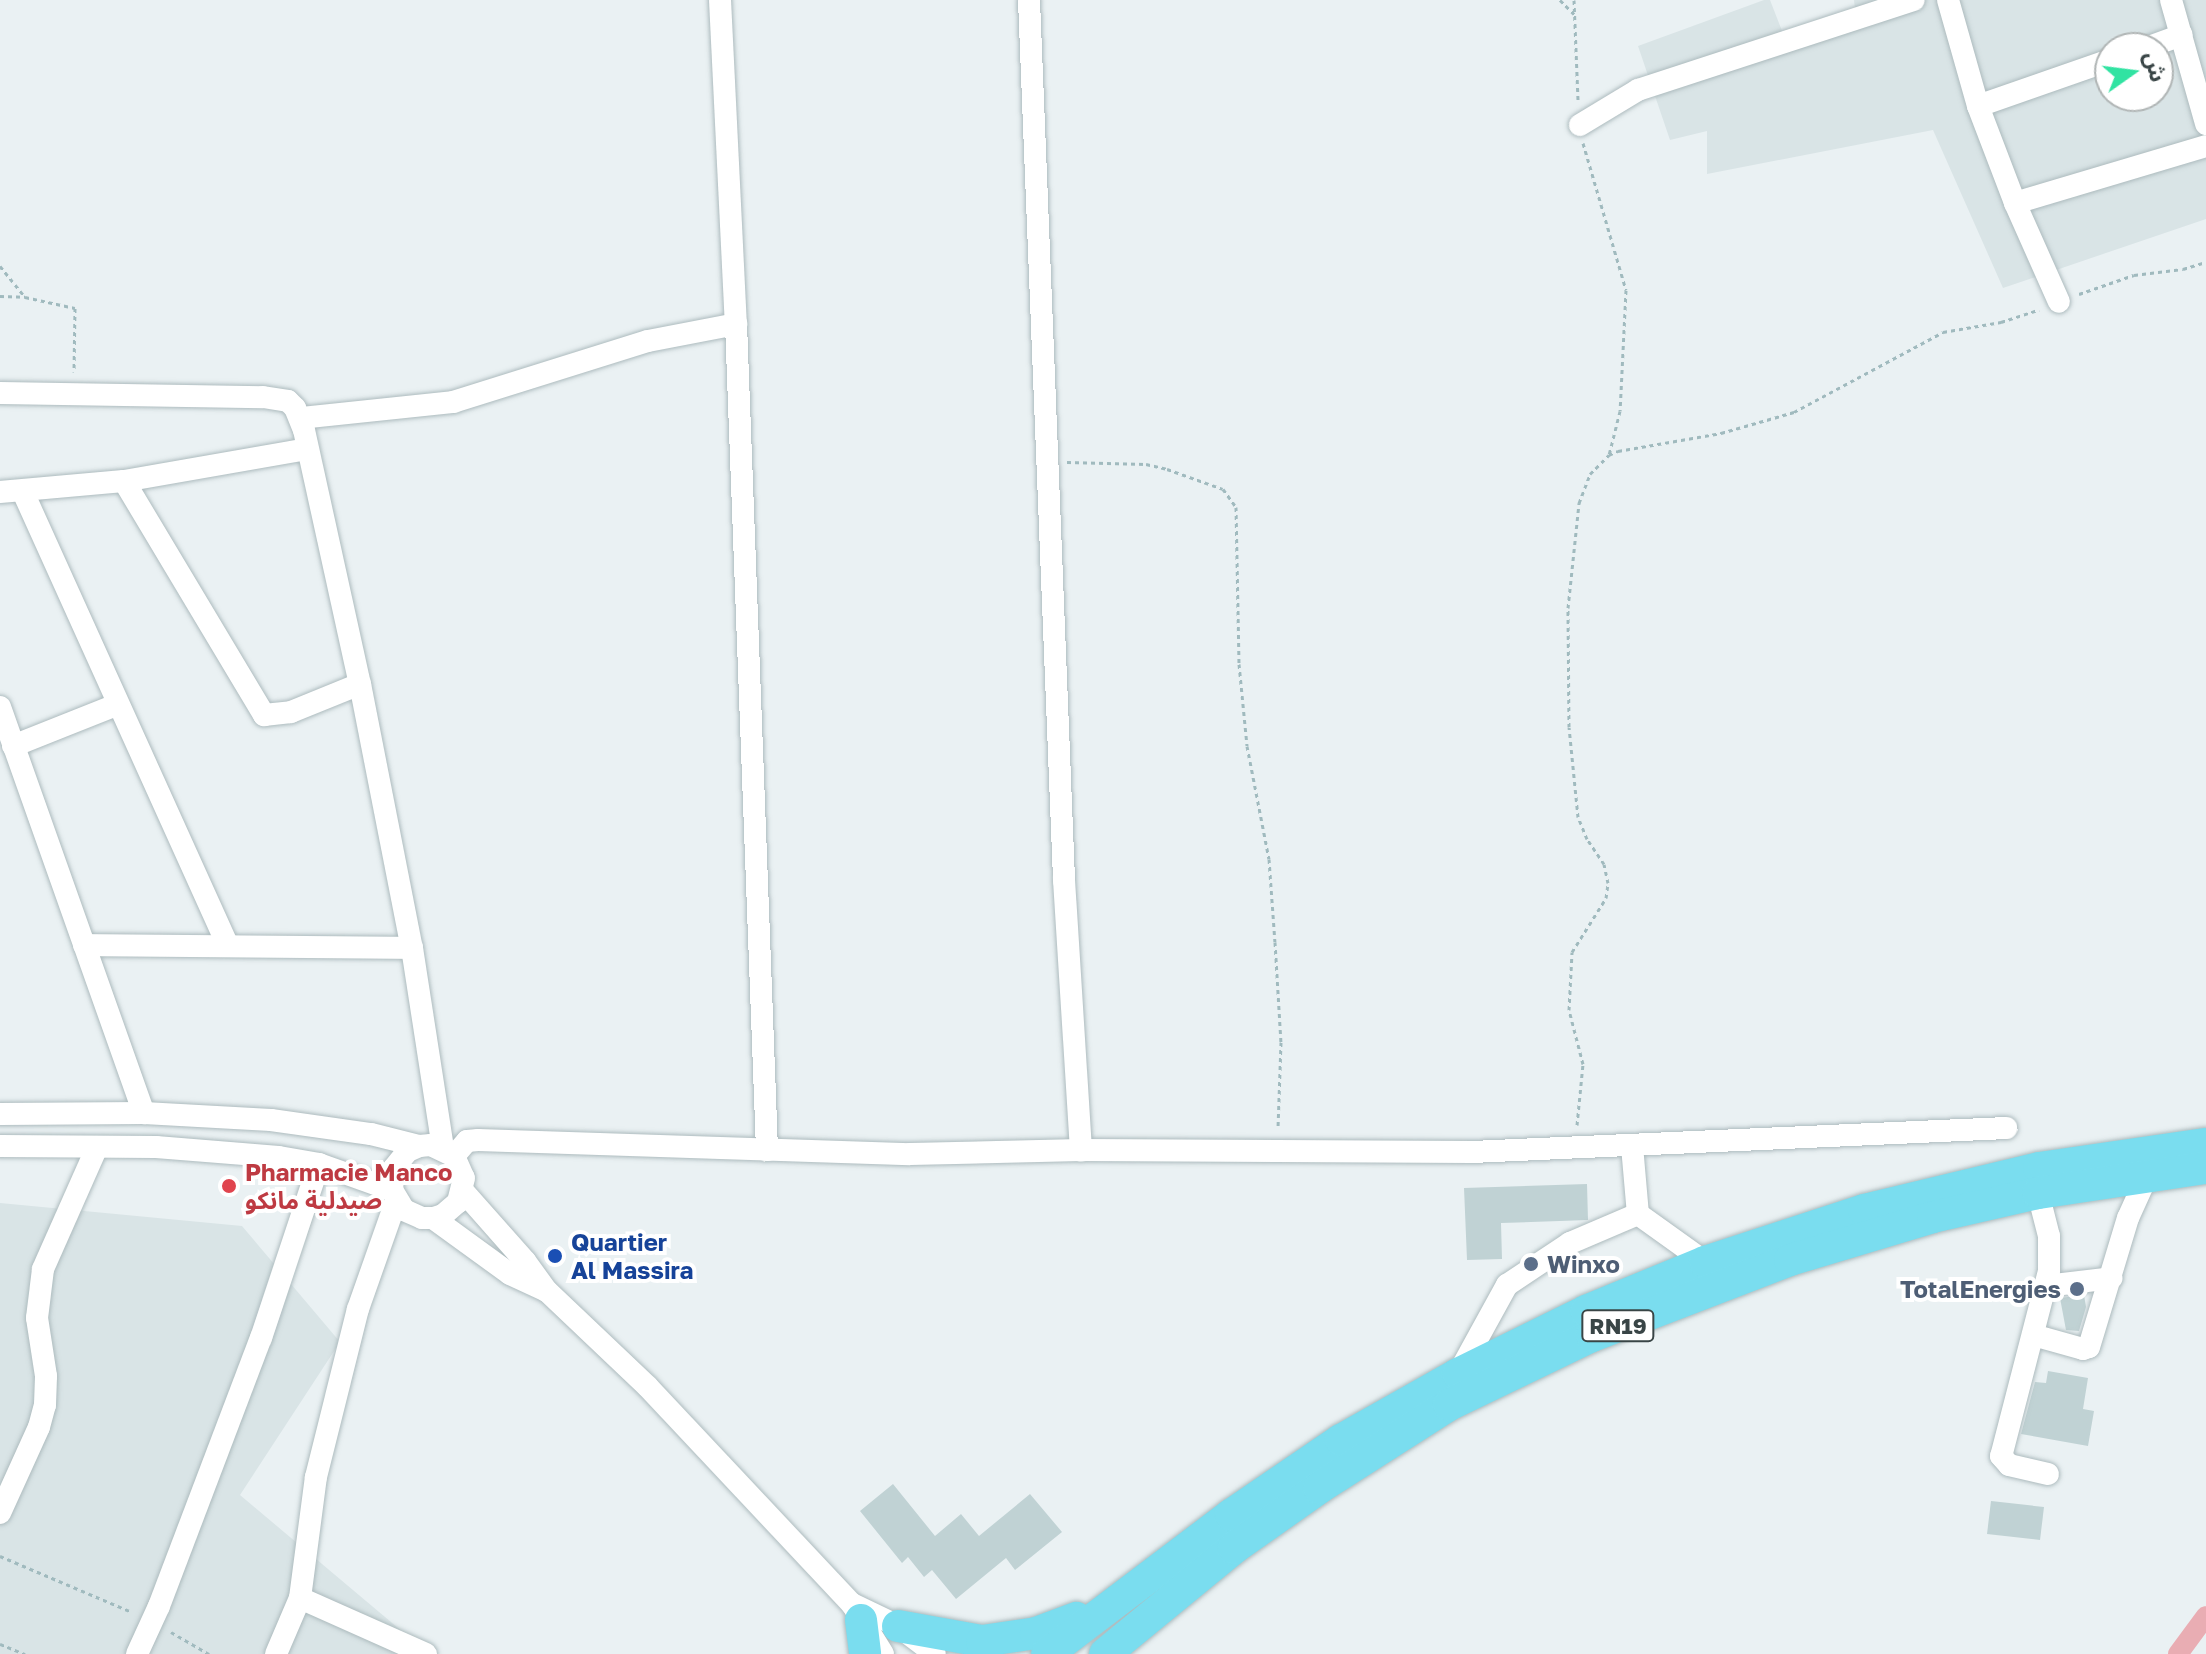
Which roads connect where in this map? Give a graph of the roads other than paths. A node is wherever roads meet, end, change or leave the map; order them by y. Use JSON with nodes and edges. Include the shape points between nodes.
{"nodes":[{"id":1,"x":720,"y":0,"type":"edge"},
{"id":2,"x":1029,"y":0,"type":"edge"},
{"id":3,"x":1914,"y":0,"type":"edge"},
{"id":4,"x":1948,"y":0,"type":"edge"},
{"id":5,"x":2171,"y":0,"type":"edge"},
{"id":6,"x":2182,"y":35,"type":"junction"},
{"id":7,"x":2174,"y":38,"type":"edge"},
{"id":8,"x":2094,"y":66,"type":"edge"},
{"id":9,"x":1978,"y":106,"type":"junction"},
{"id":10,"x":2206,"y":124,"type":"edge"},
{"id":11,"x":1580,"y":125,"type":"road end"},
{"id":12,"x":2206,"y":146,"type":"edge"},
{"id":13,"x":2015,"y":203,"type":"junction"},
{"id":14,"x":2059,"y":302,"type":"road end"},
{"id":15,"x":736,"y":324,"type":"junction"},
{"id":16,"x":0,"y":393,"type":"edge"},
{"id":17,"x":301,"y":418,"type":"junction"},
{"id":18,"x":307,"y":449,"type":"junction"},
{"id":19,"x":124,"y":481,"type":"junction"},
{"id":20,"x":0,"y":492,"type":"edge"},
{"id":21,"x":23,"y":492,"type":"junction"},
{"id":22,"x":360,"y":684,"type":"junction"},
{"id":23,"x":116,"y":705,"type":"junction"},
{"id":24,"x":0,"y":707,"type":"edge"},
{"id":25,"x":13,"y":746,"type":"junction"},
{"id":26,"x":84,"y":945,"type":"junction"},
{"id":27,"x":228,"y":946,"type":"junction"},
{"id":28,"x":412,"y":948,"type":"junction"},
{"id":29,"x":144,"y":1113,"type":"junction"},
{"id":30,"x":0,"y":1114,"type":"edge"},
{"id":31,"x":2006,"y":1128,"type":"dead end"},
{"id":32,"x":2206,"y":1144,"type":"edge"},
{"id":33,"x":0,"y":1146,"type":"edge"},
{"id":34,"x":419,"y":1146,"type":"junction"},
{"id":35,"x":1632,"y":1146,"type":"junction"},
{"id":36,"x":97,"y":1147,"type":"junction"},
{"id":37,"x":767,"y":1150,"type":"junction"},
{"id":38,"x":1081,"y":1150,"type":"junction"},
{"id":39,"x":449,"y":1152,"type":"junction"},
{"id":40,"x":319,"y":1164,"type":"junction"},
{"id":41,"x":2206,"y":1168,"type":"edge"},
{"id":42,"x":2148,"y":1174,"type":"junction"},
{"id":43,"x":463,"y":1191,"type":"junction"},
{"id":44,"x":2038,"y":1193,"type":"junction"},
{"id":45,"x":394,"y":1196,"type":"junction"},
{"id":46,"x":1638,"y":1214,"type":"junction"},
{"id":47,"x":433,"y":1218,"type":"junction"},
{"id":48,"x":1705,"y":1262,"type":"junction"},
{"id":49,"x":2112,"y":1278,"type":"junction"},
{"id":50,"x":2046,"y":1286,"type":"junction"},
{"id":51,"x":547,"y":1291,"type":"junction"},
{"id":52,"x":2033,"y":1335,"type":"junction"},
{"id":53,"x":1458,"y":1374,"type":"junction"},
{"id":54,"x":8,"y":1473,"type":"edge"},
{"id":55,"x":2048,"y":1474,"type":"dead end"},
{"id":56,"x":0,"y":1513,"type":"edge"},
{"id":57,"x":300,"y":1598,"type":"junction"},
{"id":58,"x":1105,"y":1608,"type":"junction"},
{"id":59,"x":856,"y":1612,"type":"junction"},
{"id":60,"x":891,"y":1640,"type":"edge"},
{"id":61,"x":137,"y":1654,"type":"edge"},
{"id":62,"x":276,"y":1654,"type":"edge"},
{"id":63,"x":426,"y":1654,"type":"edge"},
{"id":64,"x":865,"y":1654,"type":"edge"},
{"id":65,"x":935,"y":1654,"type":"edge"},
{"id":66,"x":1047,"y":1654,"type":"edge"},
{"id":67,"x":1105,"y":1654,"type":"edge"}],
"edges":[{"from":1,"to":15,"type":"street"},
{"from":2,"to":38,"type":"street","via":[[1064,880]]},
{"from":3,"to":11,"type":"street","via":[[1638,90]]},
{"from":4,"to":9,"type":"street"},
{"from":5,"to":6,"type":"street"},
{"from":6,"to":7,"type":"street"},
{"from":6,"to":10,"type":"street"},
{"from":8,"to":9,"type":"street"},
{"from":9,"to":13,"type":"street"},
{"from":12,"to":13,"type":"street"},
{"from":13,"to":14,"type":"street"},
{"from":15,"to":17,"type":"street","via":[[648,341],[453,402]]},
{"from":15,"to":37,"type":"street"},
{"from":16,"to":17,"type":"street","via":[[279,398]]},
{"from":17,"to":18,"type":"street"},
{"from":18,"to":19,"type":"street"},
{"from":18,"to":22,"type":"street"},
{"from":19,"to":21,"type":"street"},
{"from":19,"to":22,"type":"street","via":[[264,715],[291,712]]},
{"from":20,"to":21,"type":"street"},
{"from":21,"to":23,"type":"street"},
{"from":22,"to":28,"type":"street"},
{"from":23,"to":25,"type":"street"},
{"from":23,"to":27,"type":"street"},
{"from":24,"to":25,"type":"street"},
{"from":25,"to":26,"type":"street"},
{"from":26,"to":27,"type":"street"},
{"from":26,"to":29,"type":"street"},
{"from":27,"to":28,"type":"street"},
{"from":28,"to":39,"type":"street"},
{"from":29,"to":30,"type":"street"},
{"from":29,"to":34,"type":"street","via":[[271,1120]]},
{"from":31,"to":35,"type":"street"},
{"from":32,"to":48,"type":"highway","number":"RN19","via":[[2039,1168],[1949,1188],[1849,1214]]},
{"from":33,"to":36,"type":"street"},
{"from":34,"to":39,"type":"street"},
{"from":34,"to":45,"type":"street","via":[[394,1168]]},
{"from":35,"to":38,"type":"street","via":[[1472,1152]]},
{"from":35,"to":46,"type":"street"},
{"from":36,"to":40,"type":"street","via":[[263,1155]]},
{"from":36,"to":54,"type":"street","via":[[43,1269],[37,1318],[45,1405]]},
{"from":37,"to":38,"type":"street"},
{"from":37,"to":39,"type":"street","via":[[478,1140]]},
{"from":39,"to":43,"type":"street","via":[[464,1178]]},
{"from":40,"to":45,"type":"street"},
{"from":40,"to":61,"type":"street","via":[[261,1338]]},
{"from":41,"to":42,"type":"highway","number":"RN19"},
{"from":42,"to":44,"type":"highway","number":"RN19"},
{"from":42,"to":49,"type":"street","via":[[2128,1218]]},
{"from":43,"to":47,"type":"street","via":[[451,1210]]},
{"from":43,"to":51,"type":"street"},
{"from":44,"to":50,"type":"street","via":[[2050,1249]]},
{"from":44,"to":67,"type":"highway","number":"RN19","via":[[1933,1217],[1790,1260],[1523,1366],[1449,1405],[1319,1488],[1234,1548]]},
{"from":45,"to":47,"type":"street","via":[[413,1215]]},
{"from":45,"to":57,"type":"street","via":[[325,1438]]},
{"from":46,"to":48,"type":"street"},
{"from":46,"to":53,"type":"street","via":[[1570,1243],[1507,1285]]},
{"from":47,"to":51,"type":"street","via":[[510,1274]]},
{"from":48,"to":53,"type":"highway","number":"RN19","via":[[1586,1311]]},
{"from":49,"to":50,"type":"street"},
{"from":49,"to":52,"type":"street","via":[[2089,1347]]},
{"from":50,"to":52,"type":"street"},
{"from":51,"to":59,"type":"street","via":[[648,1387]]},
{"from":52,"to":55,"type":"street","via":[[2001,1456],[2009,1465]]},
{"from":53,"to":58,"type":"highway","number":"RN19","via":[[1341,1440]]},
{"from":54,"to":56,"type":"street"},
{"from":57,"to":62,"type":"street"},
{"from":57,"to":63,"type":"street"},
{"from":58,"to":60,"type":"highway","via":[[1012,1639]]},
{"from":58,"to":66,"type":"highway","number":"RN19"},
{"from":59,"to":60,"type":"street"},
{"from":59,"to":60,"type":"street"},
{"from":59,"to":64,"type":"highway"},
{"from":60,"to":65,"type":"street"}]}
